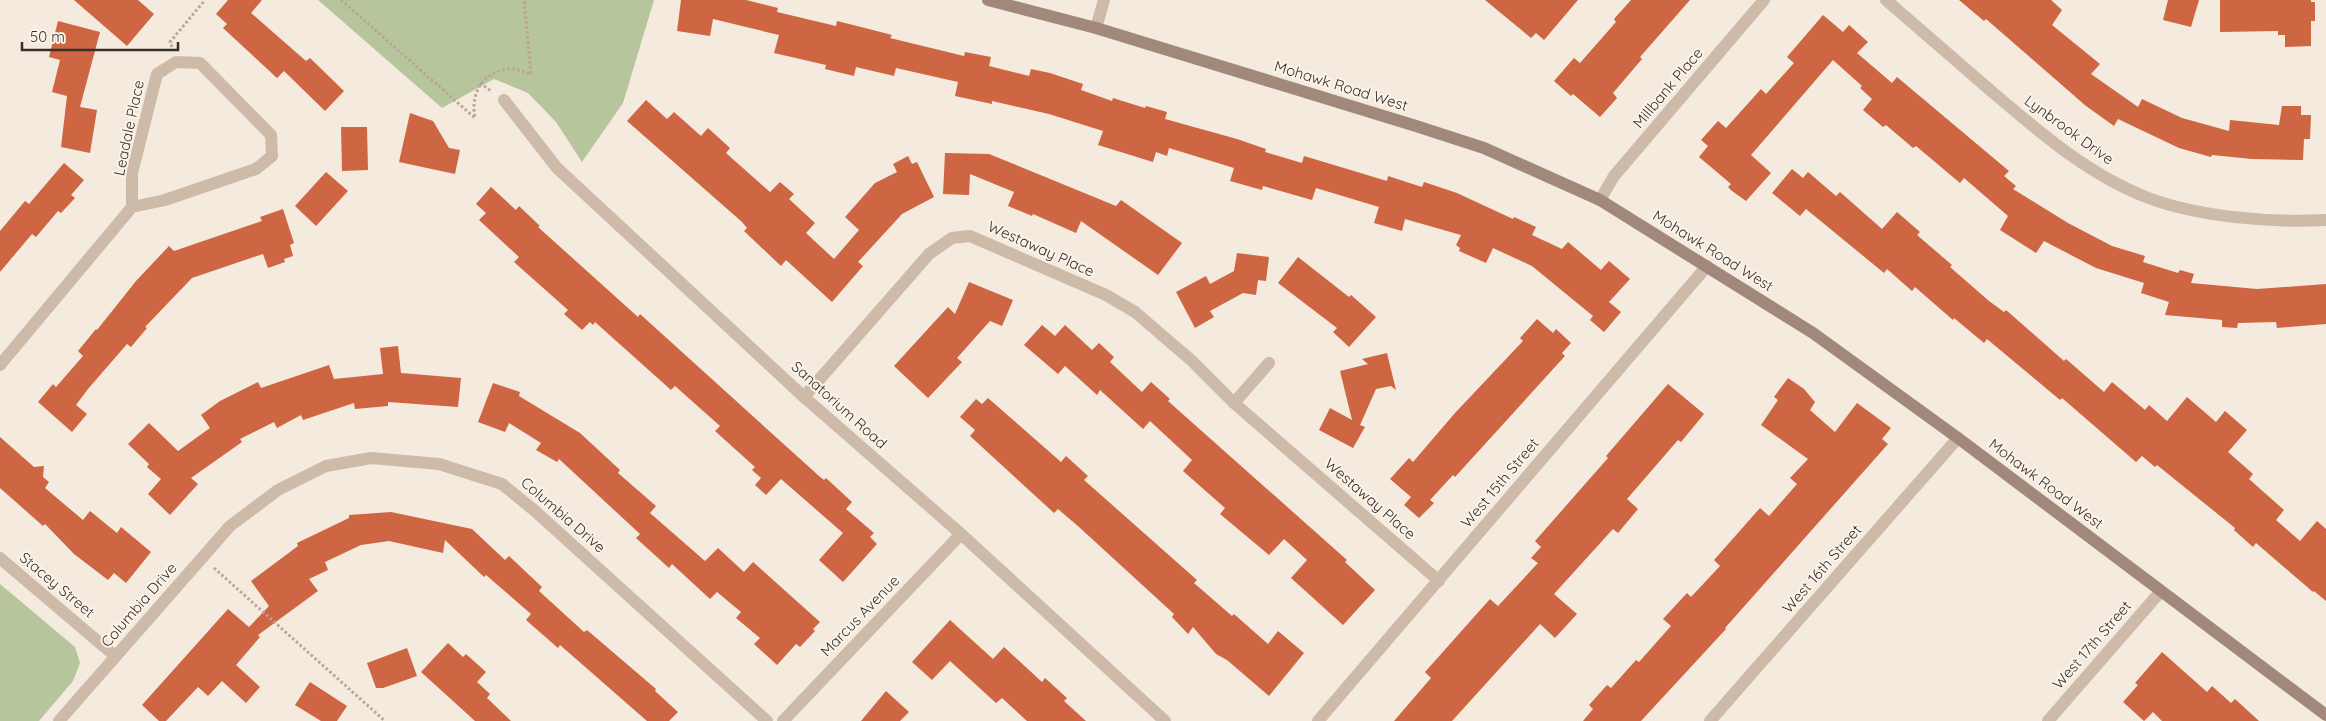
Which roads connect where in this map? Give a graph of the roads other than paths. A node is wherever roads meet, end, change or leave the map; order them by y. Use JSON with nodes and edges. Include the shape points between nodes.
{"nodes":[{"id":1,"x":988,"y":0,"type":"edge"},
{"id":2,"x":1104,"y":0,"type":"edge"},
{"id":3,"x":1764,"y":0,"type":"edge"},
{"id":4,"x":1886,"y":0,"type":"edge"},
{"id":5,"x":1096,"y":28,"type":"junction"},
{"id":6,"x":504,"y":100,"type":"dead end"},
{"id":7,"x":1600,"y":200,"type":"junction"},
{"id":8,"x":132,"y":207,"type":"junction"},
{"id":9,"x":2326,"y":220,"type":"edge"},
{"id":10,"x":1707,"y":266,"type":"junction"},
{"id":11,"x":1269,"y":363,"type":"dead end"},
{"id":12,"x":0,"y":365,"type":"edge"},
{"id":13,"x":804,"y":396,"type":"junction"},
{"id":14,"x":1234,"y":403,"type":"junction"},
{"id":15,"x":1958,"y":438,"type":"junction"},
{"id":16,"x":961,"y":534,"type":"junction"},
{"id":17,"x":0,"y":558,"type":"edge"},
{"id":18,"x":1439,"y":581,"type":"junction"},
{"id":19,"x":2161,"y":591,"type":"junction"},
{"id":20,"x":115,"y":656,"type":"junction"},
{"id":21,"x":2326,"y":715,"type":"edge"},
{"id":22,"x":59,"y":721,"type":"edge"},
{"id":23,"x":767,"y":721,"type":"edge"},
{"id":24,"x":783,"y":721,"type":"edge"},
{"id":25,"x":1166,"y":721,"type":"edge"},
{"id":26,"x":1318,"y":721,"type":"edge"},
{"id":27,"x":1710,"y":721,"type":"edge"},
{"id":28,"x":2048,"y":721,"type":"edge"}],
"edges":[{"from":1,"to":5,"type":"main road","name":"Mohawk Road West"},
{"from":2,"to":5,"type":"street"},
{"from":3,"to":7,"type":"street","name":"Millbank Place","via":[[1614,176]]},
{"from":4,"to":9,"type":"street","name":"Lynbrook Drive","via":[[2033,126],[2101,175],[2146,197],[2190,210],[2293,222]]},
{"from":5,"to":7,"type":"main road","name":"Mohawk Road West","via":[[1475,146]]},
{"from":6,"to":13,"type":"street","name":"Sanatorium Road","via":[[557,168]]},
{"from":7,"to":10,"type":"main road","name":"Mohawk Road West"},
{"from":8,"to":8,"type":"street","name":"Leadale Place","via":[[165,200],[256,169],[272,156],[271,135],[200,63],[176,62],[157,74],[132,173]]},
{"from":8,"to":12,"type":"street"},
{"from":10,"to":15,"type":"main road","name":"Mohawk Road West","via":[[1813,333]]},
{"from":10,"to":18,"type":"street","name":"West 15th Street"},
{"from":11,"to":14,"type":"street"},
{"from":13,"to":14,"type":"street","name":"Westaway Place","via":[[929,254],[952,238],[970,236],[1106,295],[1135,312]]},
{"from":13,"to":16,"type":"street","name":"Sanatorium Road"},
{"from":14,"to":18,"type":"street","name":"Westaway Place"},
{"from":15,"to":19,"type":"main road","name":"Mohawk Road West"},
{"from":15,"to":27,"type":"street","name":"West 16th Street"},
{"from":16,"to":24,"type":"street","name":"Marcus Avenue"},
{"from":16,"to":25,"type":"street","name":"Sanatorium Road"},
{"from":17,"to":20,"type":"street","name":"Stacey Street"},
{"from":18,"to":26,"type":"street","name":"West 15th Street"},
{"from":19,"to":21,"type":"main road","name":"Mohawk Road West"},
{"from":19,"to":28,"type":"street","name":"West 17th Street"},
{"from":20,"to":22,"type":"street","name":"Columbia Drive"},
{"from":20,"to":23,"type":"street","name":"Columbia Drive","via":[[230,526],[278,490],[326,466],[371,458],[439,464],[502,484]]}]}
